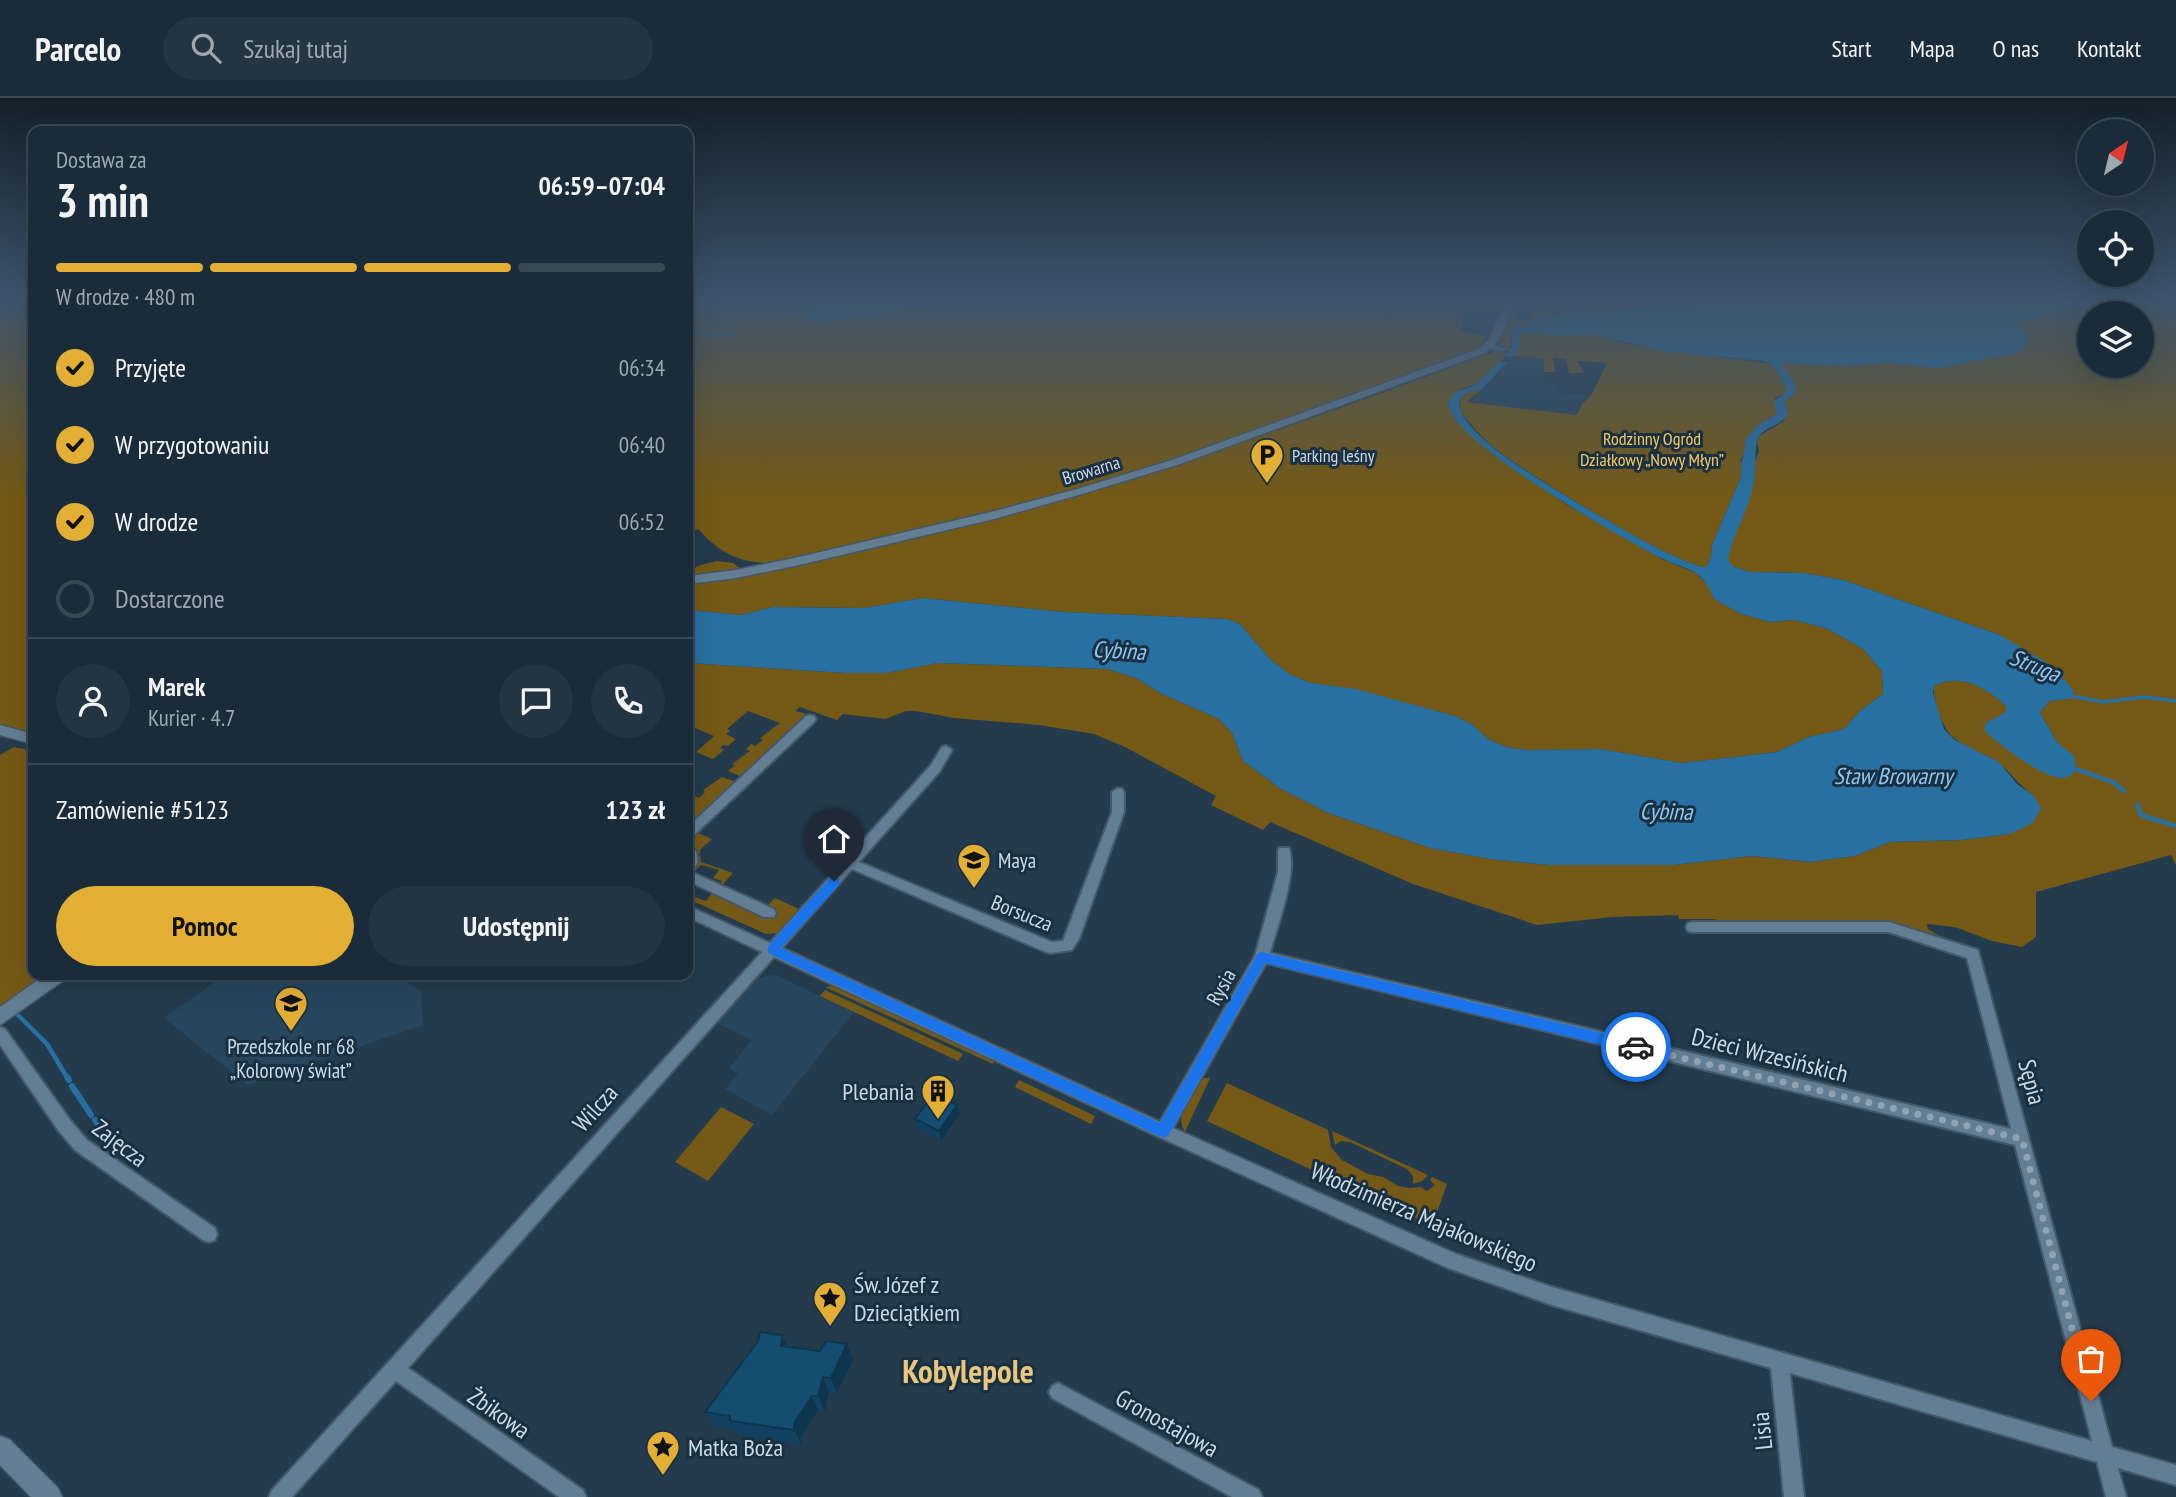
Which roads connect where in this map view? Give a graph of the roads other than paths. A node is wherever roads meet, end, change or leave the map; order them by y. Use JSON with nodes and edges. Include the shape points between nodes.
{"nodes":[{"id":1,"x":1443,"y":366,"type":"edge"},
{"id":2,"x":693,"y":579,"type":"edge"},
{"id":3,"x":810,"y":719,"type":"dead end"},
{"id":4,"x":0,"y":730,"type":"edge"},
{"id":5,"x":28,"y":738,"type":"edge"},
{"id":6,"x":946,"y":750,"type":"dead end"},
{"id":7,"x":1118,"y":792,"type":"dead end"},
{"id":8,"x":693,"y":829,"type":"edge"},
{"id":9,"x":1284,"y":851,"type":"dead end"},
{"id":10,"x":850,"y":863,"type":"junction"},
{"id":11,"x":693,"y":878,"type":"edge"},
{"id":12,"x":769,"y":912,"type":"dead end"},
{"id":13,"x":693,"y":913,"type":"edge"},
{"id":14,"x":1693,"y":927,"type":"dead end"},
{"id":15,"x":772,"y":949,"type":"junction"},
{"id":16,"x":1262,"y":957,"type":"junction"},
{"id":17,"x":51,"y":980,"type":"edge"},
{"id":18,"x":0,"y":1017,"type":"edge"},
{"id":19,"x":0,"y":1033,"type":"edge"},
{"id":20,"x":1163,"y":1131,"type":"junction"},
{"id":21,"x":2022,"y":1139,"type":"junction"},
{"id":22,"x":209,"y":1234,"type":"dead end"},
{"id":23,"x":1779,"y":1360,"type":"junction"},
{"id":24,"x":394,"y":1369,"type":"junction"},
{"id":25,"x":1058,"y":1392,"type":"dead end"},
{"id":26,"x":0,"y":1448,"type":"edge"},
{"id":27,"x":2106,"y":1455,"type":"junction"},
{"id":28,"x":2176,"y":1475,"type":"edge"},
{"id":29,"x":49,"y":1497,"type":"edge"},
{"id":30,"x":279,"y":1497,"type":"edge"},
{"id":31,"x":576,"y":1497,"type":"edge"},
{"id":32,"x":1252,"y":1497,"type":"edge"},
{"id":33,"x":1794,"y":1497,"type":"edge"},
{"id":34,"x":2116,"y":1497,"type":"edge"}],
"edges":[{"from":1,"to":2,"type":"street","name":"Browarna","via":[[1079,492],[765,569]]},
{"from":3,"to":8,"type":"street"},
{"from":4,"to":5,"type":"street"},
{"from":6,"to":10,"type":"street","name":"Wilcza","via":[[936,768]]},
{"from":7,"to":10,"type":"street","name":"Borsucza","via":[[1118,812],[1067,946],[1051,948]]},
{"from":9,"to":16,"type":"street","name":"Rysia","via":[[1285,872]]},
{"from":10,"to":15,"type":"street","name":"Wilcza"},
{"from":11,"to":12,"type":"street"},
{"from":13,"to":15,"type":"street","name":"Włodzimierza Majakowskiego"},
{"from":14,"to":21,"type":"street","name":"Sępia","via":[[1889,927],[1973,954]]},
{"from":15,"to":20,"type":"street","name":"Włodzimierza Majakowskiego"},
{"from":15,"to":24,"type":"street","name":"Wilcza"},
{"from":16,"to":20,"type":"street","name":"Rysia"},
{"from":16,"to":21,"type":"street","name":"Dzieci Wrzesińskich"},
{"from":17,"to":18,"type":"street"},
{"from":19,"to":22,"type":"street","name":"Zajęcza","via":[[81,1145]]},
{"from":20,"to":23,"type":"street","name":"Włodzimierza Majakowskiego","via":[[1454,1262],[1552,1296]]},
{"from":21,"to":27,"type":"street","name":"Sępia"},
{"from":23,"to":27,"type":"street","name":"Włodzimierza Majakowskiego"},
{"from":23,"to":33,"type":"street","name":"Lisia"},
{"from":24,"to":30,"type":"street","name":"Wilcza"},
{"from":24,"to":31,"type":"street","name":"Żbikowa"},
{"from":25,"to":32,"type":"street","name":"Gronostajowa"},
{"from":26,"to":29,"type":"street"},
{"from":27,"to":28,"type":"street","name":"Włodzimierza Majakowskiego"},
{"from":27,"to":34,"type":"street","name":"Sępia"}]}
